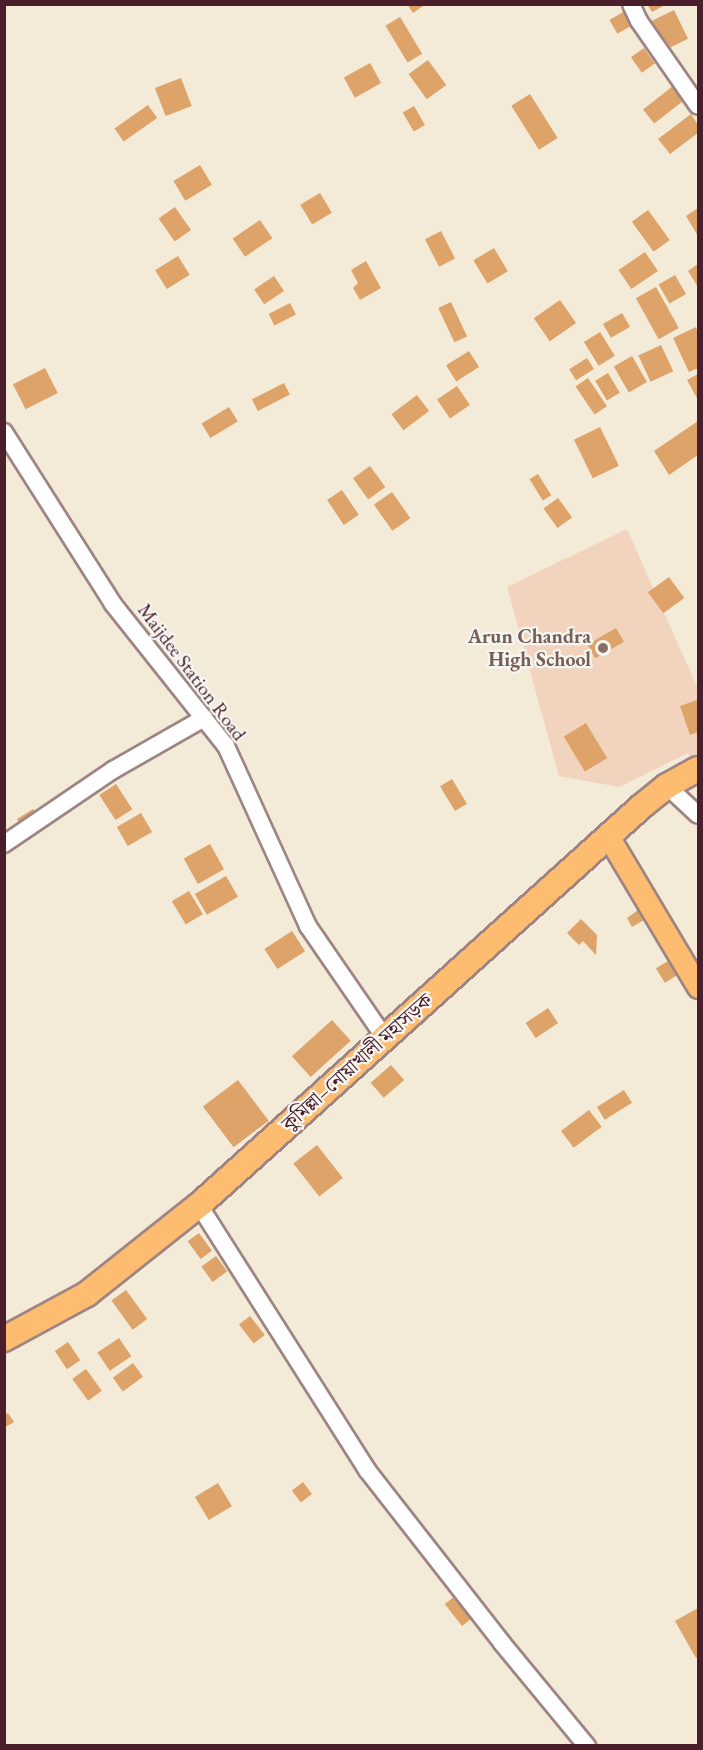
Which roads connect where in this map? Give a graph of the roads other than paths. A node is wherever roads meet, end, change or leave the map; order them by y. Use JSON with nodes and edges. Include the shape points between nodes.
{"nodes":[{"id":1,"x":631,"y":4,"type":"edge"},
{"id":2,"x":699,"y":106,"type":"edge"},
{"id":3,"x":4,"y":432,"type":"edge"},
{"id":4,"x":204,"y":718,"type":"junction"},
{"id":5,"x":699,"y":769,"type":"edge"},
{"id":6,"x":667,"y":786,"type":"junction"},
{"id":7,"x":699,"y":815,"type":"edge"},
{"id":8,"x":608,"y":836,"type":"junction"},
{"id":9,"x":4,"y":844,"type":"edge"},
{"id":10,"x":699,"y":987,"type":"edge"},
{"id":11,"x":384,"y":1038,"type":"junction"},
{"id":12,"x":199,"y":1205,"type":"junction"},
{"id":13,"x":4,"y":1339,"type":"edge"},
{"id":14,"x":587,"y":1746,"type":"edge"}],
"edges":[{"from":1,"to":2,"type":"street"},
{"from":3,"to":4,"type":"street","name":"Maijdee Station Road","via":[[113,604]]},
{"from":4,"to":9,"type":"street","via":[[113,770]]},
{"from":4,"to":11,"type":"street","name":"Maijdee Station Road","via":[[226,746],[308,926]]},
{"from":5,"to":6,"type":"highway","name":"কুমিল্লা–নোয়াখালী মহাসড়ক"},
{"from":6,"to":7,"type":"street"},
{"from":6,"to":8,"type":"highway","name":"কুমিল্লা–নোয়াখালী মহাসড়ক"},
{"from":8,"to":10,"type":"main road"},
{"from":8,"to":11,"type":"highway","name":"কুমিল্লা–নোয়াখালী মহাসড়ক"},
{"from":11,"to":12,"type":"highway","name":"কুমিল্লা–নোয়াখালী মহাসড়ক"},
{"from":12,"to":13,"type":"highway","name":"কুমিল্লা–নোয়াখালী মহাসড়ক","via":[[87,1294]]},
{"from":12,"to":14,"type":"street","via":[[367,1470]]}]}
